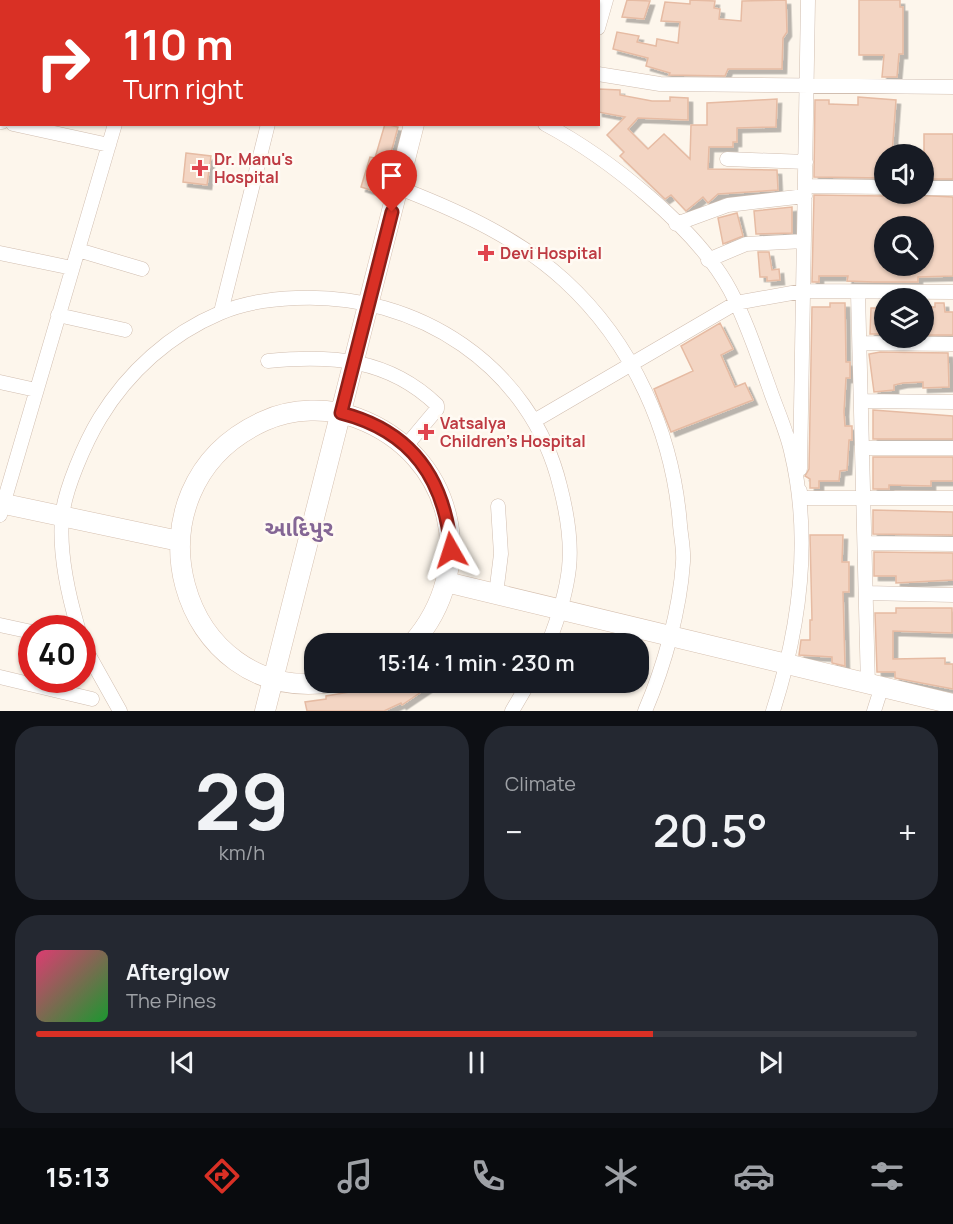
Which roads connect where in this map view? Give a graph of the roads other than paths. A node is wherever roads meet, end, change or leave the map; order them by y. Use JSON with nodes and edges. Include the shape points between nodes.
{"nodes":[{"id":1,"x":606,"y":0,"type":"edge"},
{"id":2,"x":808,"y":0,"type":"edge"},
{"id":3,"x":600,"y":21,"type":"edge"},
{"id":4,"x":600,"y":74,"type":"edge"},
{"id":5,"x":807,"y":84,"type":"junction"},
{"id":6,"x":953,"y":87,"type":"edge"},
{"id":7,"x":22,"y":126,"type":"edge"},
{"id":8,"x":114,"y":126,"type":"edge"},
{"id":9,"x":268,"y":126,"type":"edge"},
{"id":10,"x":414,"y":126,"type":"edge"},
{"id":11,"x":423,"y":126,"type":"edge"},
{"id":12,"x":553,"y":126,"type":"edge"},
{"id":13,"x":572,"y":131,"type":"edge"},
{"id":14,"x":109,"y":145,"type":"junction"},
{"id":15,"x":727,"y":159,"type":"dead end"},
{"id":16,"x":806,"y":162,"type":"junction"},
{"id":17,"x":874,"y":188,"type":"edge"},
{"id":18,"x":934,"y":188,"type":"edge"},
{"id":19,"x":953,"y":188,"type":"edge"},
{"id":20,"x":407,"y":191,"type":"junction"},
{"id":21,"x":805,"y":191,"type":"junction"},
{"id":22,"x":676,"y":224,"type":"junction"},
{"id":23,"x":804,"y":241,"type":"junction"},
{"id":24,"x":78,"y":250,"type":"junction"},
{"id":25,"x":0,"y":253,"type":"edge"},
{"id":26,"x":708,"y":260,"type":"junction"},
{"id":27,"x":72,"y":268,"type":"junction"},
{"id":28,"x":142,"y":268,"type":"dead end"},
{"id":29,"x":804,"y":291,"type":"junction"},
{"id":30,"x":953,"y":292,"type":"edge"},
{"id":31,"x":858,"y":293,"type":"junction"},
{"id":32,"x":736,"y":303,"type":"junction"},
{"id":33,"x":373,"y":304,"type":"junction"},
{"id":34,"x":221,"y":312,"type":"junction"},
{"id":35,"x":58,"y":315,"type":"junction"},
{"id":36,"x":125,"y":330,"type":"dead end"},
{"id":37,"x":860,"y":343,"type":"junction"},
{"id":38,"x":953,"y":344,"type":"edge"},
{"id":39,"x":268,"y":361,"type":"dead end"},
{"id":40,"x":359,"y":362,"type":"junction"},
{"id":41,"x":631,"y":365,"type":"junction"},
{"id":42,"x":0,"y":382,"type":"edge"},
{"id":43,"x":36,"y":390,"type":"junction"},
{"id":44,"x":861,"y":401,"type":"junction"},
{"id":45,"x":953,"y":402,"type":"edge"},
{"id":46,"x":345,"y":414,"type":"junction"},
{"id":47,"x":534,"y":422,"type":"junction"},
{"id":48,"x":406,"y":446,"type":"junction"},
{"id":49,"x":862,"y":448,"type":"junction"},
{"id":50,"x":953,"y":448,"type":"edge"},
{"id":51,"x":863,"y":497,"type":"junction"},
{"id":52,"x":800,"y":498,"type":"junction"},
{"id":53,"x":953,"y":498,"type":"edge"},
{"id":54,"x":498,"y":506,"type":"dead end"},
{"id":55,"x":1,"y":507,"type":"edge"},
{"id":56,"x":62,"y":516,"type":"junction"},
{"id":57,"x":179,"y":541,"type":"junction"},
{"id":58,"x":864,"y":543,"type":"junction"},
{"id":59,"x":953,"y":544,"type":"edge"},
{"id":60,"x":446,"y":582,"type":"junction"},
{"id":61,"x":866,"y":593,"type":"junction"},
{"id":62,"x":496,"y":594,"type":"junction"},
{"id":63,"x":953,"y":595,"type":"edge"},
{"id":64,"x":561,"y":610,"type":"junction"},
{"id":65,"x":75,"y":615,"type":"edge"},
{"id":66,"x":0,"y":625,"type":"edge"},
{"id":67,"x":18,"y":629,"type":"edge"},
{"id":68,"x":420,"y":633,"type":"edge"},
{"id":69,"x":552,"y":633,"type":"edge"},
{"id":70,"x":670,"y":637,"type":"junction"},
{"id":71,"x":787,"y":666,"type":"junction"},
{"id":72,"x":96,"y":668,"type":"edge"},
{"id":73,"x":0,"y":677,"type":"edge"},
{"id":74,"x":278,"y":680,"type":"junction"},
{"id":75,"x":304,"y":682,"type":"edge"},
{"id":76,"x":874,"y":687,"type":"junction"},
{"id":77,"x":523,"y":693,"type":"edge"},
{"id":78,"x":92,"y":699,"type":"dead end"},
{"id":79,"x":953,"y":704,"type":"edge"},
{"id":80,"x":120,"y":711,"type":"edge"},
{"id":81,"x":265,"y":711,"type":"edge"},
{"id":82,"x":275,"y":711,"type":"edge"},
{"id":83,"x":512,"y":711,"type":"edge"},
{"id":84,"x":645,"y":711,"type":"edge"},
{"id":85,"x":773,"y":711,"type":"edge"},
{"id":86,"x":874,"y":711,"type":"edge"}],
"edges":[{"from":1,"to":3,"type":"street"},
{"from":2,"to":5,"type":"street"},
{"from":4,"to":5,"type":"street","via":[[660,84]]},
{"from":5,"to":6,"type":"street"},
{"from":5,"to":16,"type":"street"},
{"from":7,"to":14,"type":"street"},
{"from":8,"to":14,"type":"street"},
{"from":9,"to":34,"type":"street"},
{"from":10,"to":33,"type":"street"},
{"from":11,"to":20,"type":"street"},
{"from":12,"to":13,"type":"street"},
{"from":13,"to":22,"type":"street"},
{"from":14,"to":24,"type":"street"},
{"from":15,"to":16,"type":"street"},
{"from":16,"to":21,"type":"street"},
{"from":17,"to":21,"type":"street"},
{"from":18,"to":19,"type":"street"},
{"from":20,"to":33,"type":"street"},
{"from":20,"to":41,"type":"street","via":[[460,212],[518,245],[564,280],[607,326]]},
{"from":21,"to":22,"type":"street","via":[[742,202]]},
{"from":21,"to":23,"type":"street"},
{"from":22,"to":26,"type":"street"},
{"from":23,"to":26,"type":"street","via":[[746,244]]},
{"from":23,"to":29,"type":"street"},
{"from":24,"to":27,"type":"street"},
{"from":24,"to":28,"type":"street"},
{"from":25,"to":27,"type":"street"},
{"from":26,"to":32,"type":"street"},
{"from":27,"to":35,"type":"street"},
{"from":29,"to":31,"type":"street"},
{"from":29,"to":32,"type":"street"},
{"from":29,"to":52,"type":"street"},
{"from":30,"to":31,"type":"street"},
{"from":31,"to":37,"type":"street"},
{"from":32,"to":41,"type":"street"},
{"from":32,"to":52,"type":"street","via":[[790,450]]},
{"from":33,"to":34,"type":"street","via":[[322,296],[273,299]]},
{"from":33,"to":40,"type":"street"},
{"from":33,"to":47,"type":"street","via":[[430,323],[469,349],[504,381]]},
{"from":34,"to":56,"type":"street","via":[[178,335],[144,362],[114,395],[77,464]]},
{"from":35,"to":36,"type":"street"},
{"from":35,"to":43,"type":"street"},
{"from":37,"to":38,"type":"street"},
{"from":37,"to":44,"type":"street"},
{"from":39,"to":40,"type":"street","via":[[322,357]]},
{"from":40,"to":46,"type":"street"},
{"from":40,"to":48,"type":"street","via":[[417,388],[437,405],[435,414]]},
{"from":41,"to":47,"type":"street"},
{"from":41,"to":70,"type":"street","via":[[664,437],[678,493],[683,561]]},
{"from":42,"to":43,"type":"street"},
{"from":43,"to":55,"type":"street"},
{"from":44,"to":45,"type":"street"},
{"from":44,"to":49,"type":"street"},
{"from":46,"to":48,"type":"street","via":[[373,424]]},
{"from":46,"to":57,"type":"street","via":[[294,412],[239,434],[202,470],[189,496]]},
{"from":46,"to":74,"type":"street"},
{"from":47,"to":64,"type":"street","via":[[552,455],[569,525],[569,567]]},
{"from":48,"to":60,"type":"street","via":[[429,472],[449,523],[451,550]]},
{"from":49,"to":50,"type":"street"},
{"from":49,"to":51,"type":"street"},
{"from":51,"to":52,"type":"street"},
{"from":51,"to":53,"type":"street"},
{"from":51,"to":58,"type":"street"},
{"from":52,"to":71,"type":"street","via":[[802,564]]},
{"from":54,"to":62,"type":"street","via":[[501,554]]},
{"from":55,"to":56,"type":"street"},
{"from":56,"to":57,"type":"street"},
{"from":56,"to":65,"type":"street","via":[[63,561]]},
{"from":57,"to":74,"type":"street","via":[[180,572],[190,604],[204,628],[222,649],[243,664]]},
{"from":58,"to":59,"type":"street"},
{"from":58,"to":61,"type":"street"},
{"from":60,"to":62,"type":"street"},
{"from":60,"to":68,"type":"street"},
{"from":61,"to":63,"type":"street"},
{"from":61,"to":76,"type":"street"},
{"from":62,"to":64,"type":"street"},
{"from":64,"to":69,"type":"street"},
{"from":64,"to":70,"type":"street"},
{"from":66,"to":67,"type":"street"},
{"from":70,"to":71,"type":"street"},
{"from":70,"to":84,"type":"street"},
{"from":71,"to":76,"type":"street"},
{"from":71,"to":85,"type":"street"},
{"from":72,"to":80,"type":"street"},
{"from":73,"to":78,"type":"street"},
{"from":74,"to":75,"type":"street"},
{"from":74,"to":81,"type":"street"},
{"from":74,"to":82,"type":"street"},
{"from":76,"to":79,"type":"street"},
{"from":76,"to":86,"type":"street"},
{"from":77,"to":83,"type":"street"}]}
